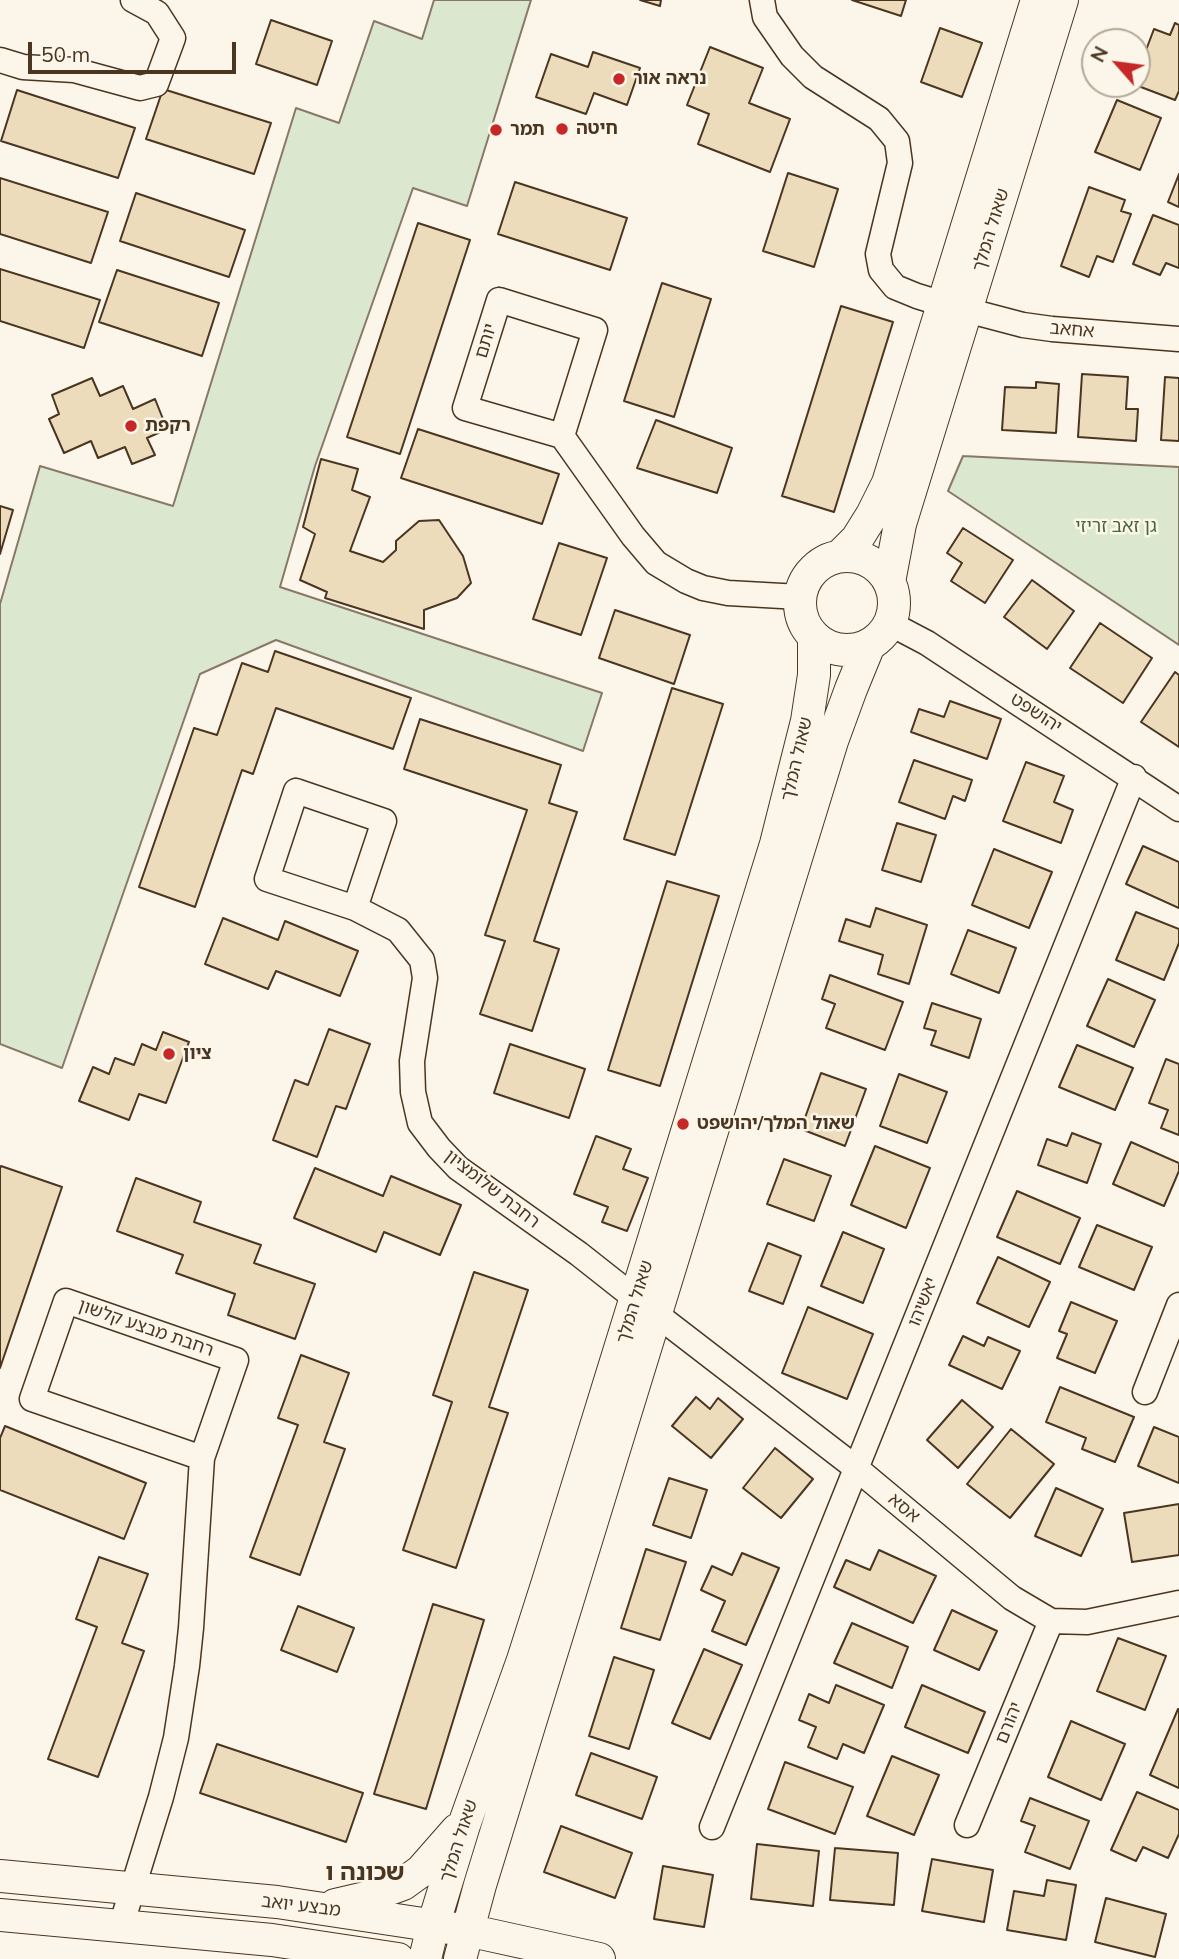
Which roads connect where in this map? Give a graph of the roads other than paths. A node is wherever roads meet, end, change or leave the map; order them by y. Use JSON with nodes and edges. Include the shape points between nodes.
{"nodes":[{"id":1,"x":133,"y":0,"type":"edge"},
{"id":2,"x":762,"y":0,"type":"edge"},
{"id":3,"x":1037,"y":0,"type":"edge"},
{"id":4,"x":1062,"y":0,"type":"edge"},
{"id":5,"x":0,"y":60,"type":"edge"},
{"id":6,"x":955,"y":307,"type":"junction"},
{"id":7,"x":1179,"y":339,"type":"edge"},
{"id":8,"x":562,"y":436,"type":"junction"},
{"id":9,"x":840,"y":556,"type":"junction"},
{"id":10,"x":889,"y":582,"type":"junction"},
{"id":11,"x":800,"y":597,"type":"junction"},
{"id":12,"x":879,"y":634,"type":"junction"},
{"id":13,"x":814,"y":637,"type":"junction"},
{"id":14,"x":1134,"y":777,"type":"junction"},
{"id":15,"x":1179,"y":809,"type":"edge"},
{"id":16,"x":355,"y":908,"type":"junction"},
{"id":17,"x":1179,"y":1305,"type":"edge"},
{"id":18,"x":646,"y":1306,"type":"junction"},
{"id":19,"x":1145,"y":1392,"type":"dead end"},
{"id":20,"x":202,"y":1458,"type":"junction"},
{"id":21,"x":856,"y":1468,"type":"junction"},
{"id":22,"x":1179,"y":1603,"type":"edge"},
{"id":23,"x":1051,"y":1621,"type":"junction"},
{"id":24,"x":468,"y":1812,"type":"junction"},
{"id":25,"x":967,"y":1825,"type":"dead end"},
{"id":26,"x":712,"y":1827,"type":"dead end"},
{"id":27,"x":0,"y":1876,"type":"edge"},
{"id":28,"x":133,"y":1889,"type":"junction"},
{"id":29,"x":320,"y":1908,"type":"junction"},
{"id":30,"x":0,"y":1914,"type":"edge"},
{"id":31,"x":121,"y":1926,"type":"junction"},
{"id":32,"x":433,"y":1926,"type":"junction"},
{"id":33,"x":464,"y":1945,"type":"edge"},
{"id":34,"x":324,"y":1952,"type":"edge"},
{"id":35,"x":398,"y":1959,"type":"edge"},
{"id":36,"x":425,"y":1959,"type":"edge"},
{"id":37,"x":599,"y":1959,"type":"edge"}],
"edges":[{"from":1,"to":5,"type":"street","via":[[157,13],[173,38],[156,84],[140,88],[74,70],[23,67]]},
{"from":2,"to":6,"type":"street","name":"אחאב","via":[[765,17],[792,56],[813,77],[879,119],[897,141],[900,163],[878,254],[881,270],[895,287]]},
{"from":3,"to":6,"type":"street","name":"שאול המלך"},
{"from":4,"to":6,"type":"street","name":"שאול המלך"},
{"from":6,"to":7,"type":"street","name":"אחאב","via":[[1023,325]]},
{"from":6,"to":9,"type":"street","name":"שאול המלך","via":[[888,483],[857,539]]},
{"from":6,"to":10,"type":"street","name":"שאול המלך"},
{"from":8,"to":8,"type":"street","name":"יותם","via":[[595,330],[499,300],[465,408]]},
{"from":8,"to":11,"type":"street","via":[[656,563],[703,588]]},
{"from":9,"to":10,"type":"street","via":[[869,562]]},
{"from":9,"to":11,"type":"street","via":[[813,570]]},
{"from":10,"to":12,"type":"street","via":[[893,603]]},
{"from":11,"to":13,"type":"street","via":[[801,611]]},
{"from":12,"to":13,"type":"street","via":[[855,649],[841,650]]},
{"from":12,"to":14,"type":"street","name":"יהושפט","via":[[927,643]]},
{"from":12,"to":18,"type":"street","name":"שאול המלך","via":[[851,689],[832,741]]},
{"from":13,"to":18,"type":"street","name":"שאול המלך","via":[[807,721]]},
{"from":14,"to":15,"type":"street","name":"יהושפט"},
{"from":14,"to":21,"type":"street","name":"יאשיהו"},
{"from":16,"to":16,"type":"street","name":"רחבת שלומציון","via":[[384,821],[296,791],[267,879]]},
{"from":16,"to":18,"type":"street","name":"רחבת שלומציון","via":[[398,930],[422,960],[425,978],[412,1061],[412,1093],[420,1123],[458,1168]]},
{"from":17,"to":19,"type":"street"},
{"from":18,"to":21,"type":"street","name":"אסא"},
{"from":18,"to":24,"type":"street","name":"שאול המלך"},
{"from":18,"to":33,"type":"street","name":"שאול המלך"},
{"from":20,"to":20,"type":"street","name":"רחבת מבצע קלשון","via":[[32,1399],[66,1301],[236,1360]]},
{"from":20,"to":28,"type":"street","name":"רחבת מבצע קלשון","via":[[183,1698],[164,1786]]},
{"from":21,"to":23,"type":"street","name":"אסא","via":[[1012,1598]]},
{"from":21,"to":26,"type":"street","name":"יאשיהו"},
{"from":22,"to":23,"type":"street","name":"אסא","via":[[1087,1622]]},
{"from":23,"to":25,"type":"street","name":"יהורם"},
{"from":24,"to":29,"type":"street","via":[[440,1852],[403,1884]]},
{"from":24,"to":32,"type":"street","name":"שאול המלך"},
{"from":27,"to":28,"type":"street","name":"מבצע יואב"},
{"from":28,"to":29,"type":"street","name":"מבצע יואב"},
{"from":28,"to":31,"type":"street","name":"רחבת מבצע קלשון"},
{"from":29,"to":32,"type":"street","name":"מבצע יואב"},
{"from":30,"to":31,"type":"street"},
{"from":31,"to":34,"type":"street"},
{"from":32,"to":33,"type":"street","name":"מבצע יואב"},
{"from":32,"to":36,"type":"street","name":"שאול המלך"},
{"from":33,"to":37,"type":"street","name":"מבצע יואב"},
{"from":34,"to":35,"type":"street"}]}
